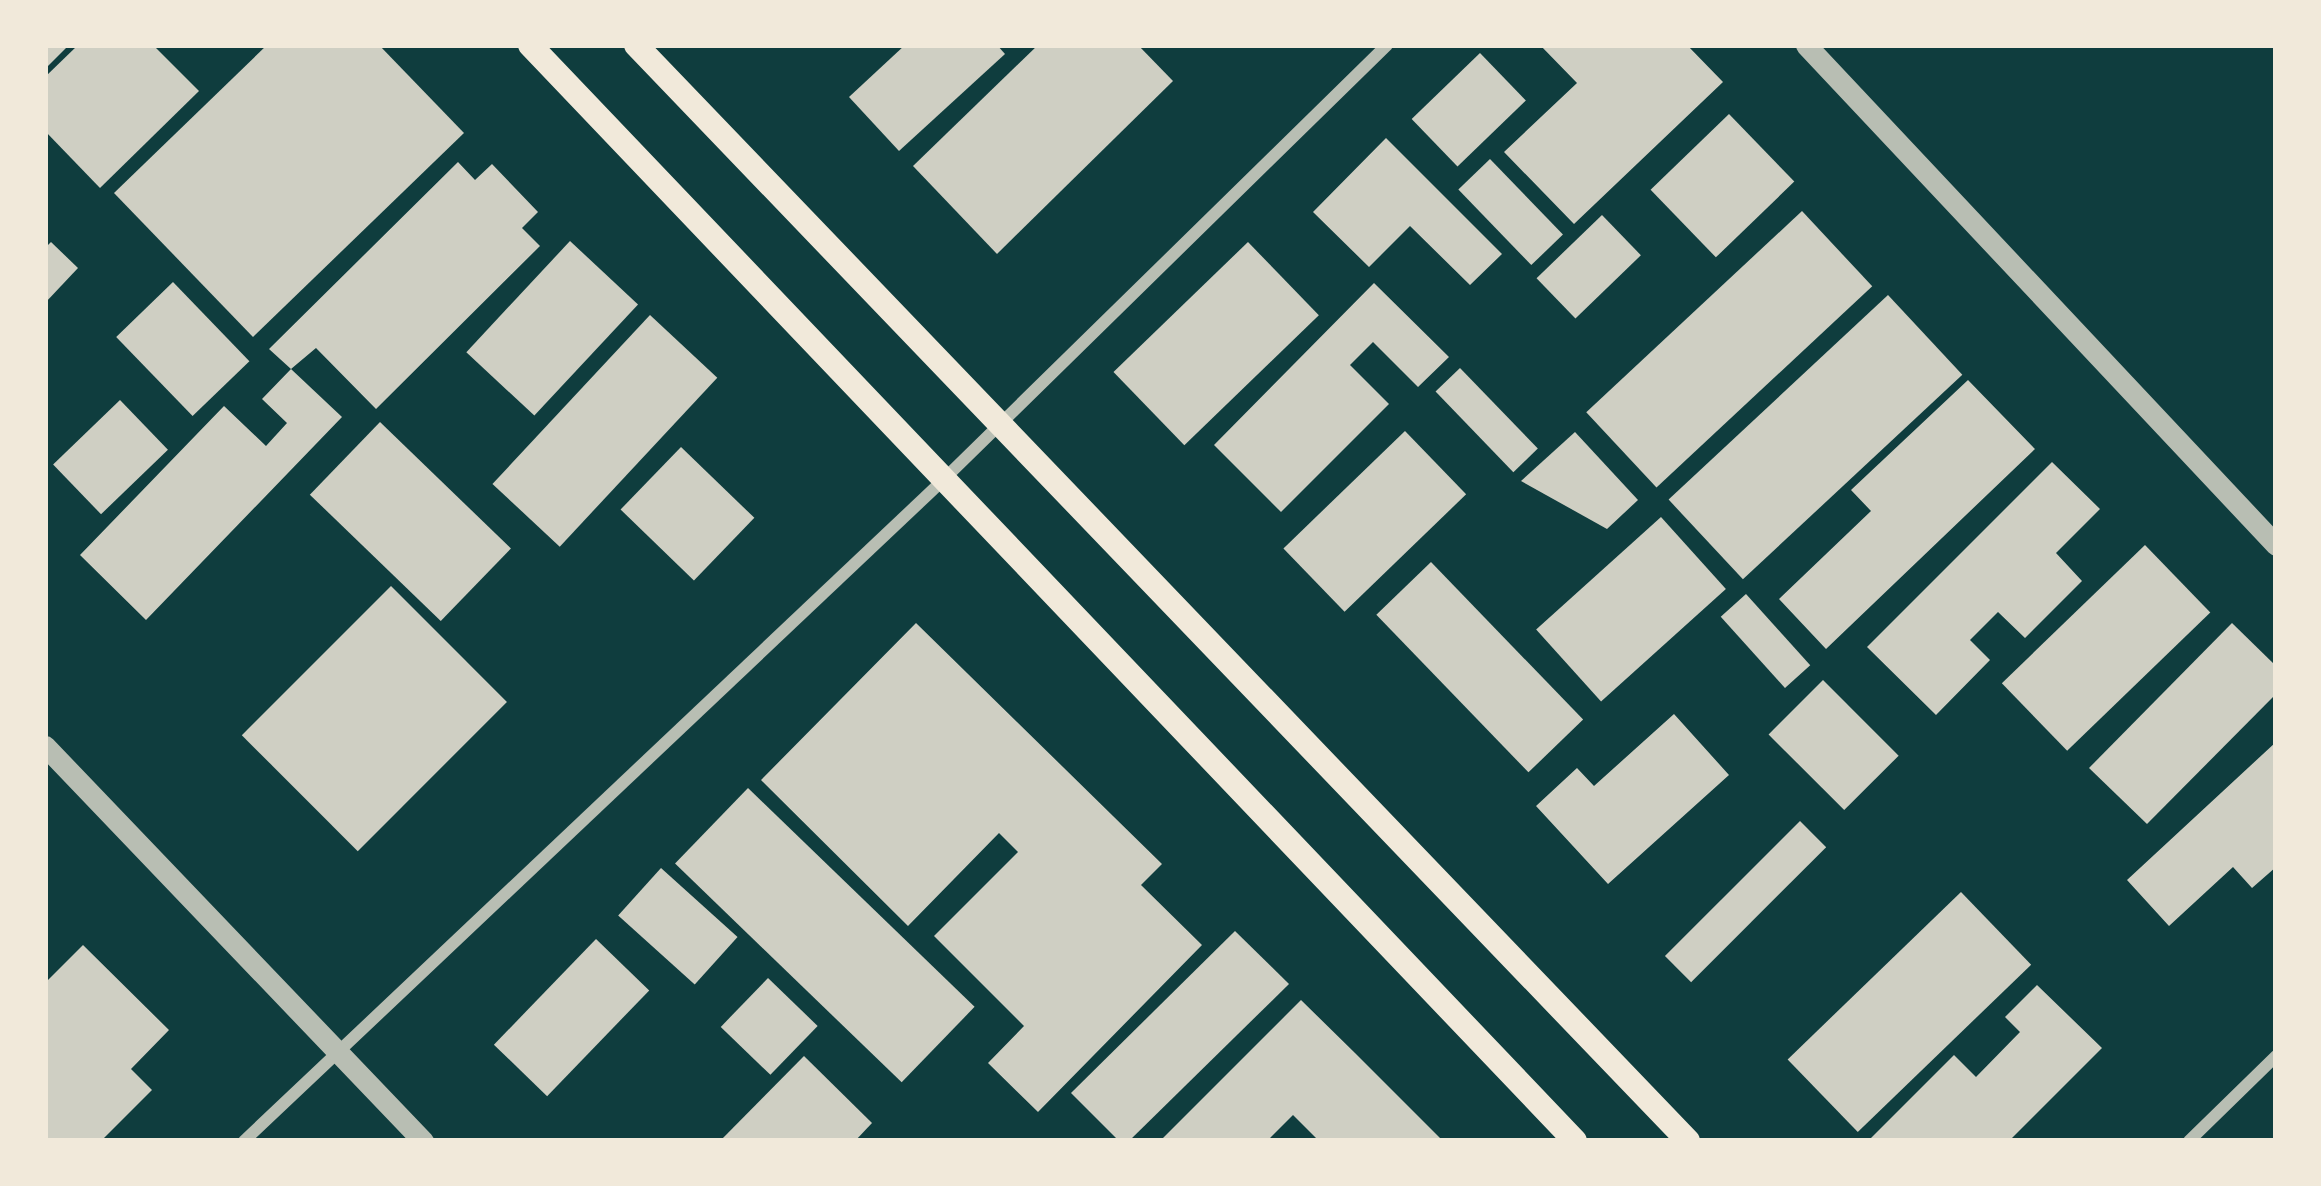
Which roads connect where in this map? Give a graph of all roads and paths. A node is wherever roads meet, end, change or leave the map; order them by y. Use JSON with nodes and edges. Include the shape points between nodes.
{"nodes":[{"id":1,"x":530,"y":45,"type":"edge"},
{"id":2,"x":636,"y":45,"type":"edge"},
{"id":3,"x":1387,"y":45,"type":"edge"},
{"id":4,"x":1806,"y":45,"type":"edge"},
{"id":5,"x":996,"y":427,"type":"junction"},
{"id":6,"x":940,"y":483,"type":"junction"},
{"id":7,"x":2276,"y":545,"type":"edge"},
{"id":8,"x":45,"y":746,"type":"edge"},
{"id":9,"x":337,"y":1051,"type":"junction"},
{"id":10,"x":2276,"y":1056,"type":"edge"},
{"id":11,"x":244,"y":1141,"type":"edge"},
{"id":12,"x":423,"y":1141,"type":"edge"},
{"id":13,"x":1575,"y":1141,"type":"edge"},
{"id":14,"x":1688,"y":1141,"type":"edge"},
{"id":15,"x":2189,"y":1141,"type":"edge"}],
"edges":[{"from":1,"to":6,"type":"main road"},
{"from":2,"to":5,"type":"main road"},
{"from":3,"to":5,"type":"street"},
{"from":4,"to":7,"type":"street"},
{"from":5,"to":6,"type":"street"},
{"from":5,"to":14,"type":"main road"},
{"from":6,"to":9,"type":"street"},
{"from":6,"to":13,"type":"main road"},
{"from":8,"to":9,"type":"street"},
{"from":9,"to":11,"type":"street"},
{"from":9,"to":12,"type":"street"},
{"from":10,"to":15,"type":"street"}]}
